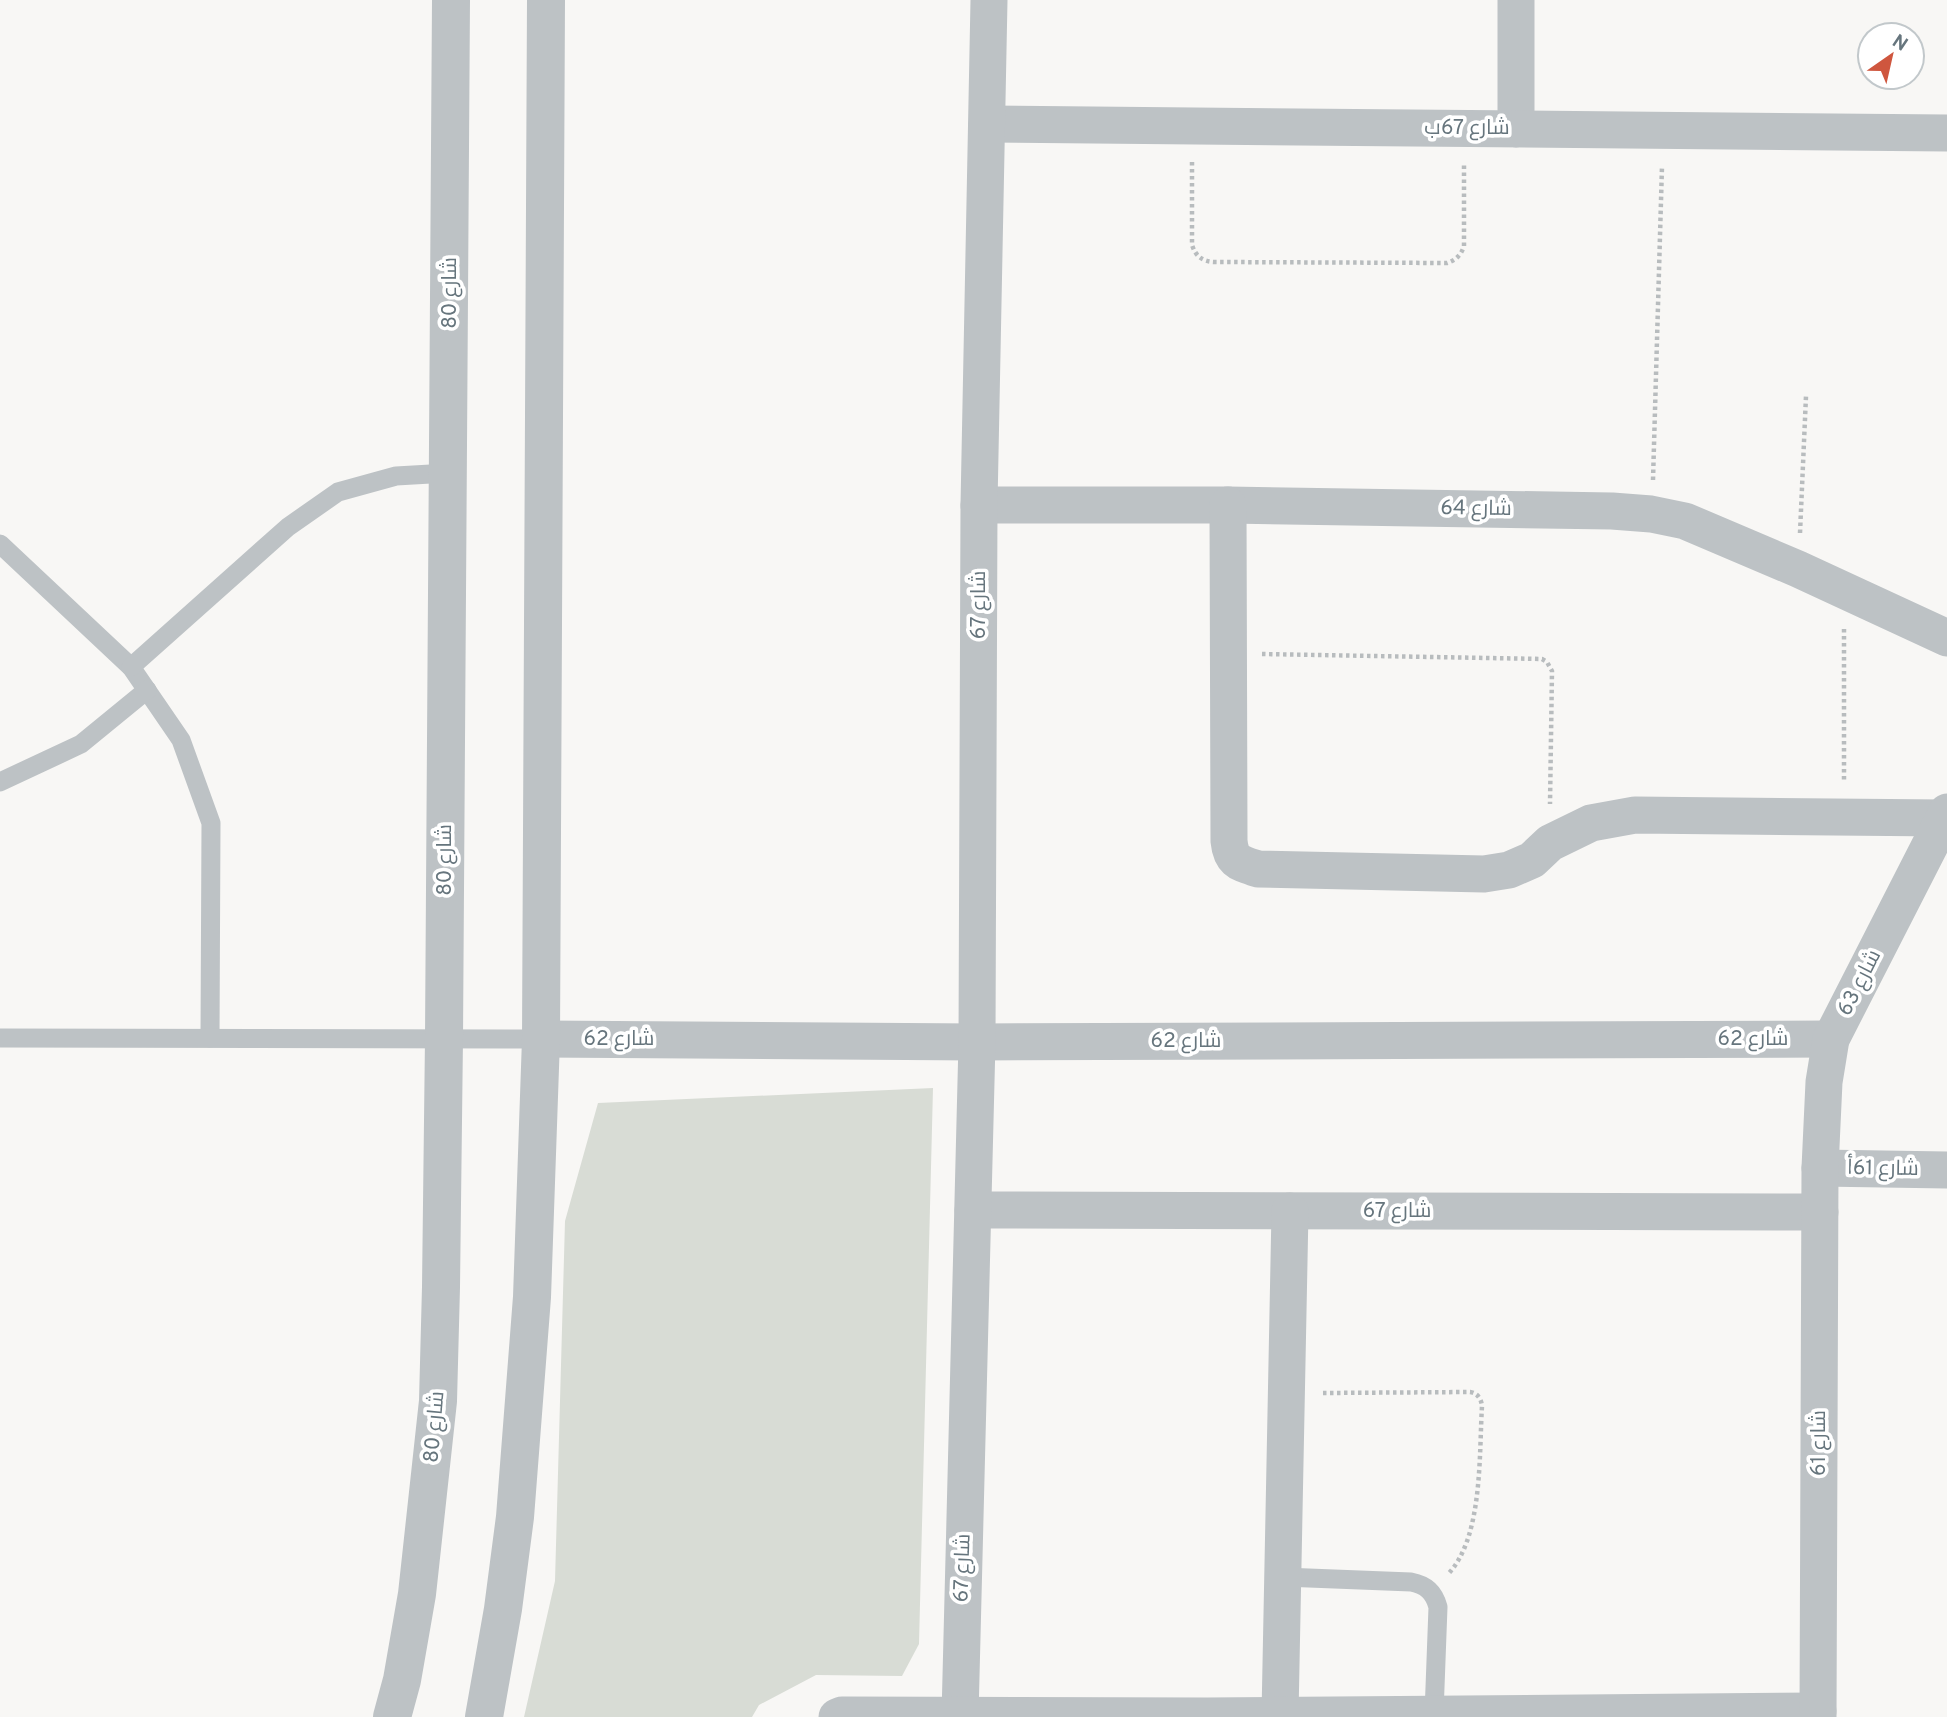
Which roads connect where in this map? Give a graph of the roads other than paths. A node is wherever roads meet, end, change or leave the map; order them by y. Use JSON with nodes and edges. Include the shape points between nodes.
{"nodes":[{"id":1,"x":452,"y":0,"type":"edge"},
{"id":2,"x":545,"y":0,"type":"edge"},
{"id":3,"x":989,"y":0,"type":"edge"},
{"id":4,"x":1516,"y":0,"type":"edge"},
{"id":5,"x":987,"y":124,"type":"junction"},
{"id":6,"x":1517,"y":129,"type":"junction"},
{"id":7,"x":1947,"y":133,"type":"edge"},
{"id":8,"x":448,"y":473,"type":"junction"},
{"id":9,"x":979,"y":505,"type":"junction"},
{"id":10,"x":1228,"y":505,"type":"junction"},
{"id":11,"x":0,"y":544,"type":"edge"},
{"id":12,"x":1947,"y":638,"type":"edge"},
{"id":13,"x":131,"y":667,"type":"junction"},
{"id":14,"x":147,"y":690,"type":"junction"},
{"id":15,"x":0,"y":782,"type":"edge"},
{"id":16,"x":1946,"y":815,"type":"edge"},
{"id":17,"x":0,"y":1038,"type":"edge"},
{"id":18,"x":210,"y":1038,"type":"junction"},
{"id":19,"x":444,"y":1038,"type":"junction"},
{"id":20,"x":541,"y":1039,"type":"junction"},
{"id":21,"x":1831,"y":1039,"type":"junction"},
{"id":22,"x":977,"y":1042,"type":"junction"},
{"id":23,"x":1820,"y":1168,"type":"junction"},
{"id":24,"x":1947,"y":1170,"type":"edge"},
{"id":25,"x":973,"y":1210,"type":"junction"},
{"id":26,"x":1290,"y":1211,"type":"junction"},
{"id":27,"x":1820,"y":1212,"type":"junction"},
{"id":28,"x":1283,"y":1577,"type":"junction"},
{"id":29,"x":1434,"y":1714,"type":"junction"},
{"id":30,"x":1818,"y":1714,"type":"edge"},
{"id":31,"x":1280,"y":1715,"type":"junction"},
{"id":32,"x":960,"y":1716,"type":"edge"},
{"id":33,"x":1208,"y":1716,"type":"edge"},
{"id":34,"x":392,"y":1717,"type":"edge"},
{"id":35,"x":484,"y":1717,"type":"edge"},
{"id":36,"x":838,"y":1717,"type":"edge"}],
"edges":[{"from":1,"to":8,"type":"street","name":"شارع 80"},
{"from":2,"to":20,"type":"street"},
{"from":3,"to":5,"type":"street","name":"شارع 67"},
{"from":4,"to":6,"type":"street"},
{"from":5,"to":6,"type":"street","name":"شارع 67ب"},
{"from":5,"to":9,"type":"street","name":"شارع 67"},
{"from":6,"to":7,"type":"street","name":"شارع 67ب"},
{"from":8,"to":13,"type":"lane","via":[[397,476],[338,492],[288,527]]},
{"from":8,"to":19,"type":"street","name":"شارع 80"},
{"from":9,"to":10,"type":"street","name":"شارع 64"},
{"from":9,"to":22,"type":"street","name":"شارع 67"},
{"from":10,"to":12,"type":"street","name":"شارع 64","via":[[1651,514],[1685,521]]},
{"from":10,"to":16,"type":"street","via":[[1229,841],[1230,853],[1237,860],[1258,869],[1485,874],[1532,860],[1550,843],[1591,823],[1636,815]]},
{"from":11,"to":13,"type":"lane"},
{"from":13,"to":14,"type":"lane"},
{"from":14,"to":15,"type":"lane","via":[[81,744]]},
{"from":14,"to":18,"type":"lane","via":[[181,740],[211,823]]},
{"from":16,"to":21,"type":"street","name":"شارع 63"},
{"from":17,"to":18,"type":"lane"},
{"from":18,"to":19,"type":"lane"},
{"from":19,"to":20,"type":"lane"},
{"from":19,"to":34,"type":"street","name":"شارع 80","via":[[438,1401],[417,1594]]},
{"from":20,"to":22,"type":"street","name":"شارع 62"},
{"from":20,"to":35,"type":"street","via":[[532,1297],[515,1517]]},
{"from":21,"to":22,"type":"street","name":"شارع 62"},
{"from":21,"to":23,"type":"street","name":"شارع 63"},
{"from":22,"to":25,"type":"street","name":"شارع 67"},
{"from":23,"to":24,"type":"street","name":"شارع 61أ"},
{"from":23,"to":27,"type":"street","name":"شارع 61"},
{"from":25,"to":26,"type":"street","name":"شارع 67"},
{"from":25,"to":32,"type":"street","name":"شارع 67"},
{"from":26,"to":27,"type":"street","name":"شارع 67"},
{"from":26,"to":28,"type":"street"},
{"from":27,"to":30,"type":"street","name":"شارع 61"},
{"from":28,"to":29,"type":"lane","via":[[1411,1582],[1432,1592],[1438,1607]]},
{"from":28,"to":31,"type":"street"},
{"from":29,"to":30,"type":"street"},
{"from":29,"to":31,"type":"street"},
{"from":31,"to":33,"type":"street"},
{"from":32,"to":33,"type":"street"},
{"from":32,"to":36,"type":"street"}]}
